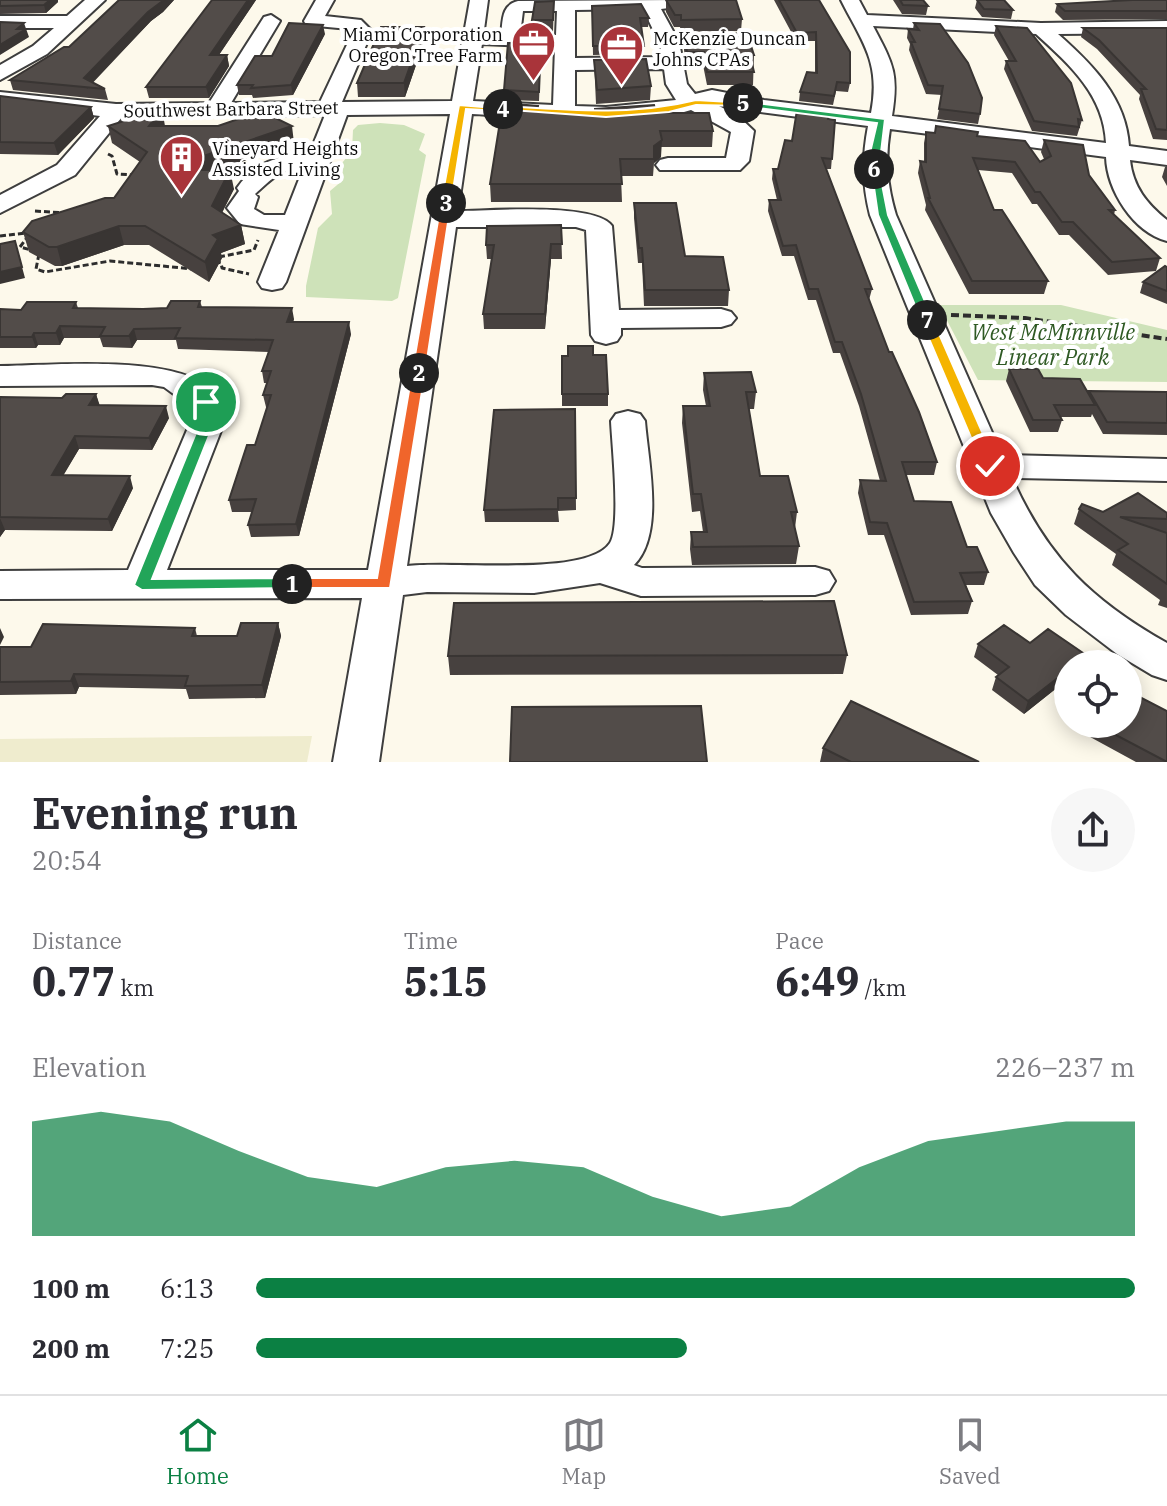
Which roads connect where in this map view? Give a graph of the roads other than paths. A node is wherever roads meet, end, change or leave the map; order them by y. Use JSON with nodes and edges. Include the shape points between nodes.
{"nodes":[{"id":1,"x":96,"y":0,"type":"edge"},
{"id":2,"x":325,"y":0,"type":"edge"},
{"id":3,"x":566,"y":2,"type":"edge"},
{"id":4,"x":473,"y":3,"type":"edge"},
{"id":5,"x":691,"y":3,"type":"edge"},
{"id":6,"x":651,"y":4,"type":"junction"},
{"id":7,"x":854,"y":10,"type":"edge"},
{"id":8,"x":271,"y":21,"type":"dead end"},
{"id":9,"x":0,"y":22,"type":"edge"},
{"id":10,"x":73,"y":22,"type":"junction"},
{"id":11,"x":1167,"y":27,"type":"edge"},
{"id":12,"x":1041,"y":29,"type":"junction"},
{"id":13,"x":759,"y":40,"type":"dead end"},
{"id":14,"x":473,"y":41,"type":"junction"},
{"id":15,"x":510,"y":41,"type":"junction"},
{"id":16,"x":566,"y":41,"type":"junction"},
{"id":17,"x":669,"y":41,"type":"junction"},
{"id":18,"x":673,"y":63,"type":"junction"},
{"id":19,"x":565,"y":64,"type":"junction"},
{"id":20,"x":0,"y":74,"type":"edge"},
{"id":21,"x":0,"y":98,"type":"edge"},
{"id":22,"x":696,"y":103,"type":"junction"},
{"id":23,"x":462,"y":107,"type":"junction"},
{"id":24,"x":333,"y":108,"type":"junction"},
{"id":25,"x":116,"y":111,"type":"junction"},
{"id":26,"x":215,"y":111,"type":"junction"},
{"id":27,"x":564,"y":113,"type":"junction"},
{"id":28,"x":882,"y":121,"type":"junction"},
{"id":29,"x":1119,"y":151,"type":"junction"},
{"id":30,"x":1167,"y":158,"type":"edge"},
{"id":31,"x":318,"y":162,"type":"junction"},
{"id":32,"x":668,"y":165,"type":"dead end"},
{"id":33,"x":3,"y":216,"type":"edge"},
{"id":34,"x":444,"y":219,"type":"junction"},
{"id":35,"x":295,"y":222,"type":"junction"},
{"id":36,"x":1167,"y":233,"type":"edge"},
{"id":37,"x":273,"y":278,"type":"road end"},
{"id":38,"x":721,"y":318,"type":"dead end"},
{"id":39,"x":0,"y":376,"type":"edge"},
{"id":40,"x":628,"y":421,"type":"dead end"},
{"id":41,"x":990,"y":466,"type":"junction"},
{"id":42,"x":1167,"y":470,"type":"edge"},
{"id":43,"x":603,"y":569,"type":"junction"},
{"id":44,"x":815,"y":581,"type":"dead end"},
{"id":45,"x":384,"y":584,"type":"junction"},
{"id":46,"x":0,"y":585,"type":"edge"},
{"id":47,"x":142,"y":585,"type":"junction"},
{"id":48,"x":1167,"y":663,"type":"edge"},
{"id":49,"x":356,"y":762,"type":"edge"}],
"edges":[{"from":1,"to":10,"type":"street"},
{"from":2,"to":24,"type":"street","via":[[313,21],[354,24],[363,31]]},
{"from":3,"to":6,"type":"street"},
{"from":3,"to":15,"type":"street","via":[[515,8]]},
{"from":3,"to":16,"type":"street"},
{"from":4,"to":14,"type":"street"},
{"from":5,"to":6,"type":"street"},
{"from":6,"to":17,"type":"street","via":[[654,21]]},
{"from":7,"to":12,"type":"street"},
{"from":7,"to":28,"type":"street","via":[[882,62],[887,85]]},
{"from":8,"to":26,"type":"street"},
{"from":9,"to":10,"type":"street"},
{"from":10,"to":20,"type":"street"},
{"from":11,"to":12,"type":"street"},
{"from":12,"to":29,"type":"street","via":[[1101,92],[1113,115]]},
{"from":13,"to":17,"type":"street"},
{"from":14,"to":15,"type":"street"},
{"from":14,"to":23,"type":"street"},
{"from":15,"to":16,"type":"street"},
{"from":16,"to":19,"type":"street"},
{"from":17,"to":18,"type":"street"},
{"from":18,"to":19,"type":"street"},
{"from":18,"to":22,"type":"street","via":[[677,87]]},
{"from":19,"to":27,"type":"street"},
{"from":21,"to":25,"type":"street","name":"Southwest Barbara Street"},
{"from":22,"to":27,"type":"street","name":"Southwest Barbara Street","via":[[640,113]]},
{"from":22,"to":28,"type":"street","name":"Southwest Barbara Street","via":[[764,105]]},
{"from":22,"to":32,"type":"street","via":[[723,113],[743,131],[737,161]]},
{"from":23,"to":24,"type":"street","name":"Southwest Barbara Street"},
{"from":23,"to":27,"type":"street","name":"Southwest Barbara Street"},
{"from":23,"to":34,"type":"street"},
{"from":24,"to":26,"type":"street","name":"Southwest Barbara Street"},
{"from":24,"to":31,"type":"street"},
{"from":25,"to":26,"type":"street","name":"Southwest Barbara Street"},
{"from":25,"to":33,"type":"street","via":[[66,170]]},
{"from":28,"to":29,"type":"street","name":"Southwest Barbara Street"},
{"from":28,"to":41,"type":"street","via":[[874,157],[883,215]]},
{"from":29,"to":30,"type":"street","name":"Southwest Barbara Street"},
{"from":29,"to":36,"type":"street","via":[[1124,189]]},
{"from":31,"to":35,"type":"street"},
{"from":31,"to":35,"type":"street","via":[[261,171],[240,208],[262,222]]},
{"from":34,"to":38,"type":"street","via":[[578,219],[599,226],[606,327]]},
{"from":34,"to":45,"type":"street"},
{"from":35,"to":37,"type":"street"},
{"from":39,"to":47,"type":"street","via":[[152,375],[175,380],[206,402],[207,423]]},
{"from":40,"to":43,"type":"street","via":[[633,527],[627,550]]},
{"from":41,"to":42,"type":"street"},
{"from":41,"to":48,"type":"street","via":[[1009,513],[1049,575],[1132,643]]},
{"from":43,"to":44,"type":"street","via":[[641,582]]},
{"from":43,"to":45,"type":"street","via":[[569,577],[426,578]]},
{"from":45,"to":47,"type":"street"},
{"from":45,"to":49,"type":"street"},
{"from":46,"to":47,"type":"street"}]}
